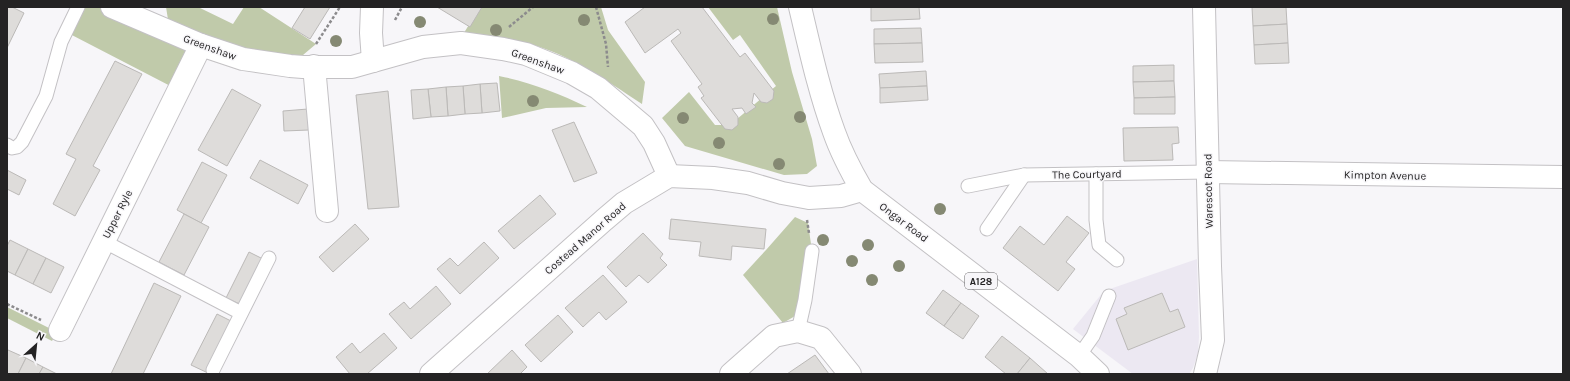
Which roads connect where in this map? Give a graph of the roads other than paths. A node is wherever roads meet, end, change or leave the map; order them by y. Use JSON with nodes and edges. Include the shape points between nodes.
{"nodes":[{"id":1,"x":78,"y":7,"type":"edge"},
{"id":2,"x":372,"y":7,"type":"edge"},
{"id":3,"x":800,"y":7,"type":"edge"},
{"id":4,"x":1204,"y":7,"type":"edge"},
{"id":5,"x":124,"y":9,"type":"edge"},
{"id":6,"x":201,"y":45,"type":"junction"},
{"id":7,"x":373,"y":61,"type":"junction"},
{"id":8,"x":314,"y":66,"type":"junction"},
{"id":9,"x":7,"y":145,"type":"edge"},
{"id":10,"x":1208,"y":172,"type":"junction"},
{"id":11,"x":1096,"y":174,"type":"junction"},
{"id":12,"x":1024,"y":175,"type":"junction"},
{"id":13,"x":669,"y":176,"type":"junction"},
{"id":14,"x":1563,"y":177,"type":"edge"},
{"id":15,"x":968,"y":186,"type":"dead end"},
{"id":16,"x":862,"y":190,"type":"junction"},
{"id":17,"x":327,"y":211,"type":"dead end"},
{"id":18,"x":987,"y":229,"type":"dead end"},
{"id":19,"x":103,"y":241,"type":"junction"},
{"id":20,"x":812,"y":251,"type":"road end"},
{"id":21,"x":269,"y":258,"type":"dead end"},
{"id":22,"x":1117,"y":260,"type":"dead end"},
{"id":23,"x":1109,"y":296,"type":"dead end"},
{"id":24,"x":241,"y":313,"type":"junction"},
{"id":25,"x":60,"y":330,"type":"road end"},
{"id":26,"x":798,"y":331,"type":"junction"},
{"id":27,"x":1079,"y":356,"type":"junction"},
{"id":28,"x":213,"y":370,"type":"dead end"},
{"id":29,"x":431,"y":374,"type":"edge"},
{"id":30,"x":731,"y":374,"type":"edge"},
{"id":31,"x":850,"y":374,"type":"edge"},
{"id":32,"x":1098,"y":374,"type":"edge"},
{"id":33,"x":1205,"y":374,"type":"edge"}],
"edges":[{"from":1,"to":9,"type":"lane","via":[[61,42],[46,96],[22,142],[12,148]]},
{"from":2,"to":7,"type":"street"},
{"from":3,"to":16,"type":"street","name":"Ongar Road","number":"A128","via":[[834,133]]},
{"from":4,"to":10,"type":"street","name":"Warescot Road"},
{"from":5,"to":6,"type":"street","name":"Greenshaw"},
{"from":6,"to":8,"type":"street","name":"Greenshaw","via":[[243,59],[290,66]]},
{"from":6,"to":19,"type":"street","name":"Upper Ryle"},
{"from":7,"to":8,"type":"street","name":"Greenshaw","via":[[352,67]]},
{"from":7,"to":13,"type":"street","name":"Greenshaw","via":[[423,47],[461,43],[526,54],[572,73],[598,88],[644,126]]},
{"from":8,"to":17,"type":"street"},
{"from":10,"to":11,"type":"lane","name":"The Courtyard"},
{"from":10,"to":14,"type":"street","name":"Kimpton Avenue"},
{"from":10,"to":33,"type":"street","name":"Warescot Road","via":[[1213,340]]},
{"from":11,"to":12,"type":"lane","name":"The Courtyard"},
{"from":11,"to":22,"type":"lane","via":[[1099,245]]},
{"from":12,"to":15,"type":"lane","name":"The Courtyard"},
{"from":12,"to":18,"type":"lane"},
{"from":13,"to":16,"type":"street","via":[[748,183],[805,198],[830,198]]},
{"from":13,"to":29,"type":"street","name":"Costead Manor Road","via":[[614,211]]},
{"from":16,"to":27,"type":"street","name":"Ongar Road","number":"A128"},
{"from":19,"to":24,"type":"lane"},
{"from":19,"to":25,"type":"street","name":"Upper Ryle"},
{"from":20,"to":26,"type":"lane"},
{"from":21,"to":24,"type":"lane"},
{"from":23,"to":27,"type":"lane","via":[[1093,336]]},
{"from":24,"to":28,"type":"lane"},
{"from":26,"to":30,"type":"street","via":[[774,336]]},
{"from":26,"to":31,"type":"street","via":[[821,338]]},
{"from":27,"to":32,"type":"street","name":"Ongar Road","number":"A128"}]}
